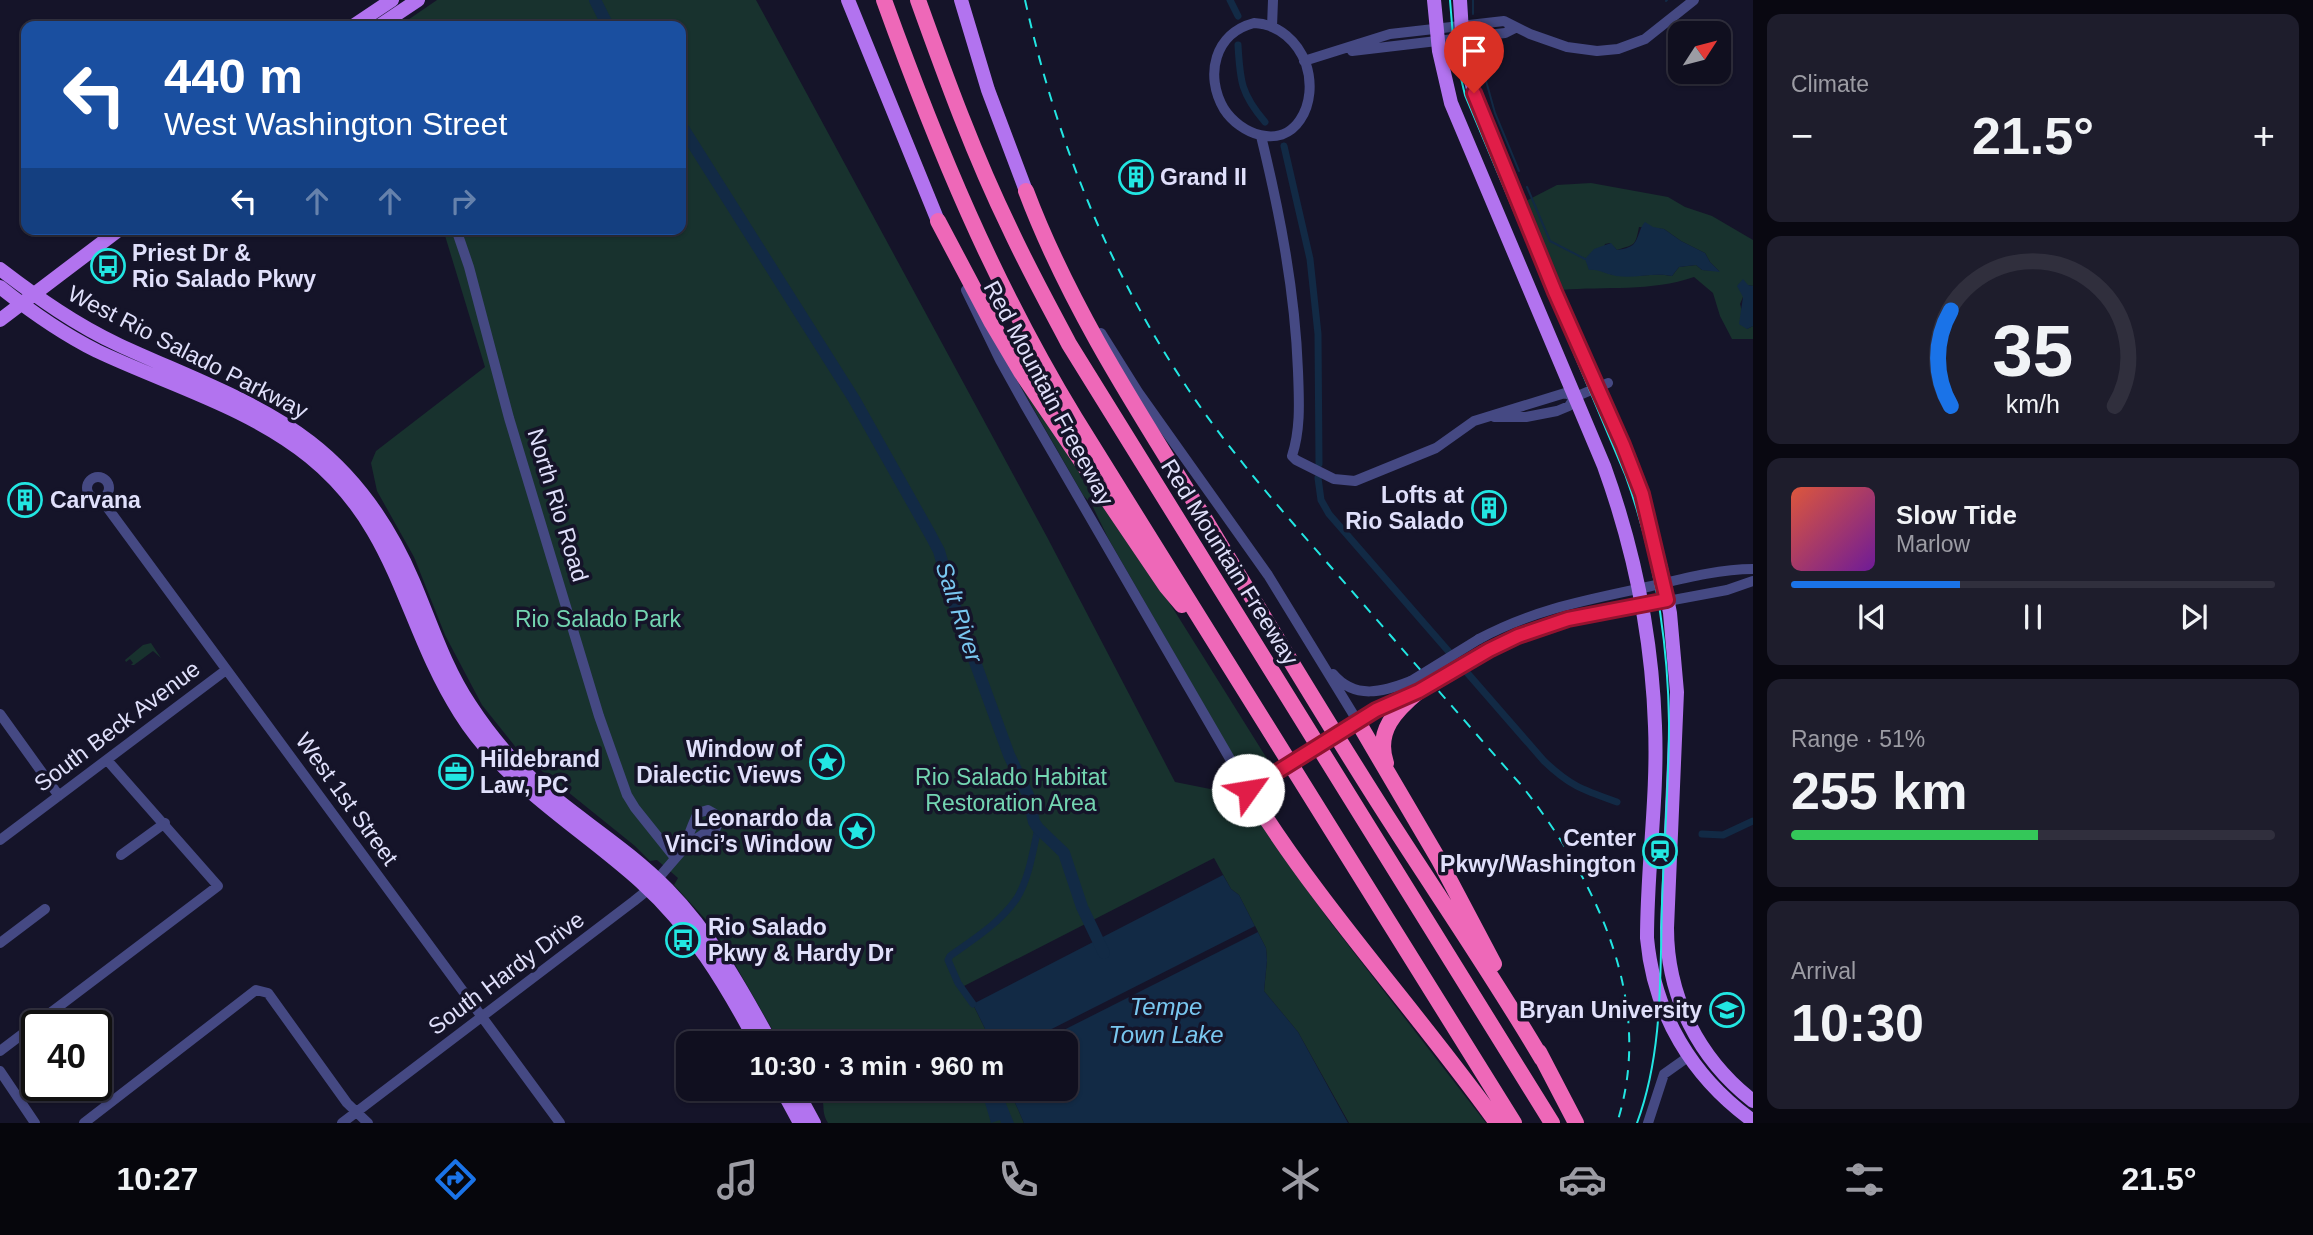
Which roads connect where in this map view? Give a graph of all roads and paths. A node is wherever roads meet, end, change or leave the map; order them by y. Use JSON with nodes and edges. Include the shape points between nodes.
{"nodes":[{"id":1,"x":392,"y":0,"type":"edge"},
{"id":2,"x":418,"y":0,"type":"edge"},
{"id":3,"x":848,"y":0,"type":"edge"},
{"id":4,"x":884,"y":0,"type":"edge"},
{"id":5,"x":918,"y":0,"type":"edge"},
{"id":6,"x":961,"y":0,"type":"edge"},
{"id":7,"x":1273,"y":0,"type":"edge"},
{"id":8,"x":1434,"y":0,"type":"edge"},
{"id":9,"x":1460,"y":0,"type":"edge"},
{"id":10,"x":1694,"y":0,"type":"edge"},
{"id":11,"x":360,"y":21,"type":"edge"},
{"id":12,"x":386,"y":21,"type":"edge"},
{"id":13,"x":1272,"y":27,"type":"junction"},
{"id":14,"x":1462,"y":32,"type":"junction"},
{"id":15,"x":1437,"y":34,"type":"junction"},
{"id":16,"x":1305,"y":63,"type":"junction"},
{"id":17,"x":1271,"y":136,"type":"junction"},
{"id":18,"x":1026,"y":191,"type":"junction"},
{"id":19,"x":938,"y":221,"type":"junction"},
{"id":20,"x":112,"y":235,"type":"edge"},
{"id":21,"x":458,"y":235,"type":"edge"},
{"id":22,"x":0,"y":269,"type":"edge"},
{"id":23,"x":0,"y":287,"type":"edge"},
{"id":24,"x":35,"y":295,"type":"junction"},
{"id":25,"x":22,"y":304,"type":"junction"},
{"id":26,"x":0,"y":320,"type":"edge"},
{"id":27,"x":1603,"y":385,"type":"junction"},
{"id":28,"x":1575,"y":397,"type":"junction"},
{"id":29,"x":101,"y":499,"type":"dead end"},
{"id":30,"x":1753,"y":569,"type":"edge"},
{"id":31,"x":1753,"y":581,"type":"edge"},
{"id":32,"x":1664,"y":583,"type":"junction"},
{"id":33,"x":1639,"y":588,"type":"junction"},
{"id":34,"x":1667,"y":600,"type":"junction"},
{"id":35,"x":1642,"y":605,"type":"junction"},
{"id":36,"x":1302,"y":627,"type":"junction"},
{"id":37,"x":1217,"y":646,"type":"junction"},
{"id":38,"x":440,"y":664,"type":"junction"},
{"id":39,"x":226,"y":670,"type":"junction"},
{"id":40,"x":1415,"y":686,"type":"junction"},
{"id":41,"x":0,"y":714,"type":"edge"},
{"id":42,"x":1353,"y":725,"type":"junction"},
{"id":43,"x":107,"y":760,"type":"junction"},
{"id":44,"x":1396,"y":785,"type":"junction"},
{"id":45,"x":1248,"y":790,"type":"junction"},
{"id":46,"x":59,"y":796,"type":"junction"},
{"id":47,"x":165,"y":823,"type":"junction"},
{"id":48,"x":695,"y":824,"type":"junction"},
{"id":49,"x":705,"y":833,"type":"junction"},
{"id":50,"x":0,"y":840,"type":"edge"},
{"id":51,"x":686,"y":846,"type":"junction"},
{"id":52,"x":121,"y":855,"type":"dead end"},
{"id":53,"x":675,"y":858,"type":"junction"},
{"id":54,"x":653,"y":884,"type":"junction"},
{"id":55,"x":45,"y":909,"type":"dead end"},
{"id":56,"x":0,"y":943,"type":"edge"},
{"id":57,"x":482,"y":1017,"type":"junction"},
{"id":58,"x":750,"y":1031,"type":"edge"},
{"id":59,"x":765,"y":1031,"type":"edge"},
{"id":60,"x":0,"y":1051,"type":"edge"},
{"id":61,"x":1688,"y":1057,"type":"junction"},
{"id":62,"x":1542,"y":1059,"type":"junction"},
{"id":63,"x":0,"y":1072,"type":"edge"},
{"id":64,"x":788,"y":1101,"type":"edge"},
{"id":65,"x":802,"y":1101,"type":"edge"},
{"id":66,"x":1753,"y":1101,"type":"edge"},
{"id":67,"x":357,"y":1112,"type":"junction"},
{"id":68,"x":1753,"y":1121,"type":"edge"},
{"id":69,"x":37,"y":1123,"type":"edge"},
{"id":70,"x":83,"y":1123,"type":"edge"},
{"id":71,"x":342,"y":1123,"type":"edge"},
{"id":72,"x":368,"y":1123,"type":"edge"},
{"id":73,"x":560,"y":1123,"type":"edge"},
{"id":74,"x":800,"y":1123,"type":"edge"},
{"id":75,"x":814,"y":1123,"type":"edge"},
{"id":76,"x":1497,"y":1123,"type":"edge"},
{"id":77,"x":1514,"y":1123,"type":"edge"},
{"id":78,"x":1552,"y":1123,"type":"edge"},
{"id":79,"x":1576,"y":1123,"type":"edge"},
{"id":80,"x":1648,"y":1123,"type":"edge"}],
"edges":[{"from":1,"to":11,"type":"main road"},
{"from":2,"to":12,"type":"main road"},
{"from":3,"to":19,"type":"main road","name":"Red Mountain Freeeway"},
{"from":4,"to":37,"type":"highway","via":[[946,166],[1000,283],[1062,396]]},
{"from":5,"to":78,"type":"highway","name":"Red Mountain Freeway","via":[[989,183],[1069,344]]},
{"from":6,"to":18,"type":"main road"},
{"from":7,"to":13,"type":"street"},
{"from":8,"to":15,"type":"main road"},
{"from":9,"to":14,"type":"main road"},
{"from":10,"to":14,"type":"street","via":[[1645,39],[1597,51],[1567,47],[1503,21]]},
{"from":13,"to":16,"type":"street","via":[[1291,40]]},
{"from":13,"to":17,"type":"street","via":[[1259,23],[1238,29],[1223,41],[1215,79],[1224,109],[1236,122]]},
{"from":14,"to":15,"type":"street"},
{"from":14,"to":27,"type":"main road","via":[[1474,93],[1545,268]]},
{"from":15,"to":16,"type":"street","via":[[1377,37]]},
{"from":15,"to":28,"type":"main road","via":[[1451,103]]},
{"from":16,"to":17,"type":"street","via":[[1310,92],[1304,113],[1294,127]]},
{"from":17,"to":28,"type":"street","via":[[1296,323],[1299,412],[1292,456],[1329,477],[1365,478],[1436,448],[1471,422],[1488,416],[1545,414],[1569,406]]},
{"from":18,"to":36,"type":"street","via":[[1116,357]]},
{"from":18,"to":62,"type":"highway","via":[[1062,274],[1126,390],[1346,751]]},
{"from":19,"to":37,"type":"highway","via":[[992,323],[1054,423],[1166,586]]},
{"from":19,"to":45,"type":"street","name":"Red Mountain Freeeway","via":[[1012,382]]},
{"from":20,"to":24,"type":"main road"},
{"from":21,"to":53,"type":"street","name":"North Rio Road","via":[[599,716],[627,795]]},
{"from":22,"to":24,"type":"main road","name":"West Rio Salado Parkway"},
{"from":23,"to":25,"type":"main road","name":"West Rio Salado Parkway"},
{"from":24,"to":25,"type":"main road"},
{"from":24,"to":38,"type":"main road","name":"West Rio Salado Parkway","via":[[104,338],[276,419],[327,457],[365,496],[391,534],[414,582]]},
{"from":25,"to":26,"type":"main road"},
{"from":25,"to":38,"type":"main road","name":"West Rio Salado Parkway","via":[[98,351],[251,419],[322,467],[356,503],[379,539]]},
{"from":27,"to":28,"type":"street"},
{"from":27,"to":32,"type":"main road","via":[[1642,494]]},
{"from":28,"to":33,"type":"main road","via":[[1617,502]]},
{"from":29,"to":39,"type":"street","name":"West 1st Street"},
{"from":30,"to":32,"type":"street"},
{"from":31,"to":34,"type":"street"},
{"from":32,"to":33,"type":"street"},
{"from":32,"to":34,"type":"main road"},
{"from":33,"to":35,"type":"main road"},
{"from":33,"to":40,"type":"street","bridge":true,"via":[[1558,605],[1518,620],[1479,639]]},
{"from":34,"to":35,"type":"street"},
{"from":34,"to":66,"type":"main road","via":[[1677,692],[1669,964],[1683,1012],[1700,1044]]},
{"from":35,"to":40,"type":"street","bridge":true,"via":[[1539,627]]},
{"from":35,"to":61,"type":"main road","via":[[1655,728],[1649,954],[1664,1012]]},
{"from":36,"to":40,"type":"street","via":[[1336,677],[1350,688],[1379,692]]},
{"from":36,"to":42,"type":"street"},
{"from":37,"to":77,"type":"highway"},
{"from":38,"to":54,"type":"main road","name":"West Rio Salado Parkway","via":[[520,767]]},
{"from":39,"to":43,"type":"street","name":"South Beck Avenue"},
{"from":39,"to":57,"type":"street","name":"West 1st Street"},
{"from":40,"to":42,"type":"street"},
{"from":40,"to":44,"type":"highway","via":[[1383,736],[1385,761]]},
{"from":41,"to":46,"type":"street"},
{"from":42,"to":44,"type":"highway"},
{"from":42,"to":45,"type":"street","bridge":true},
{"from":43,"to":46,"type":"street","name":"South Beck Avenue"},
{"from":43,"to":47,"type":"street"},
{"from":44,"to":62,"type":"highway"},
{"from":45,"to":76,"type":"highway","via":[[1322,898]]},
{"from":46,"to":50,"type":"street","name":"South Beck Avenue"},
{"from":47,"to":52,"type":"street"},
{"from":47,"to":60,"type":"street","via":[[218,886]]},
{"from":48,"to":49,"type":"street"},
{"from":48,"to":49,"type":"street","via":[[701,811],[715,814],[717,826]]},
{"from":48,"to":51,"type":"street","name":"South Hardy Drive","via":[[685,839]]},
{"from":49,"to":51,"type":"street","name":"South Hardy Drive"},
{"from":51,"to":53,"type":"street","name":"South Hardy Drive"},
{"from":53,"to":54,"type":"street","name":"South Hardy Drive"},
{"from":54,"to":57,"type":"street","name":"South Hardy Drive"},
{"from":54,"to":58,"type":"main road","name":"West Rio Salado Parkway","via":[[718,973]]},
{"from":54,"to":59,"type":"main road","name":"West Rio Salado Parkway","via":[[714,945]]},
{"from":55,"to":56,"type":"street"},
{"from":57,"to":67,"type":"street","name":"South Hardy Drive"},
{"from":57,"to":73,"type":"street","name":"West 1st Street"},
{"from":61,"to":68,"type":"main road","via":[[1721,1095]]},
{"from":61,"to":80,"type":"street","via":[[1664,1074]]},
{"from":62,"to":79,"type":"highway"},
{"from":63,"to":69,"type":"street"},
{"from":64,"to":74,"type":"main road"},
{"from":65,"to":75,"type":"main road"},
{"from":67,"to":70,"type":"street","via":[[268,993],[256,990]]},
{"from":67,"to":71,"type":"street","name":"South Hardy Drive"},
{"from":67,"to":72,"type":"street"}]}
